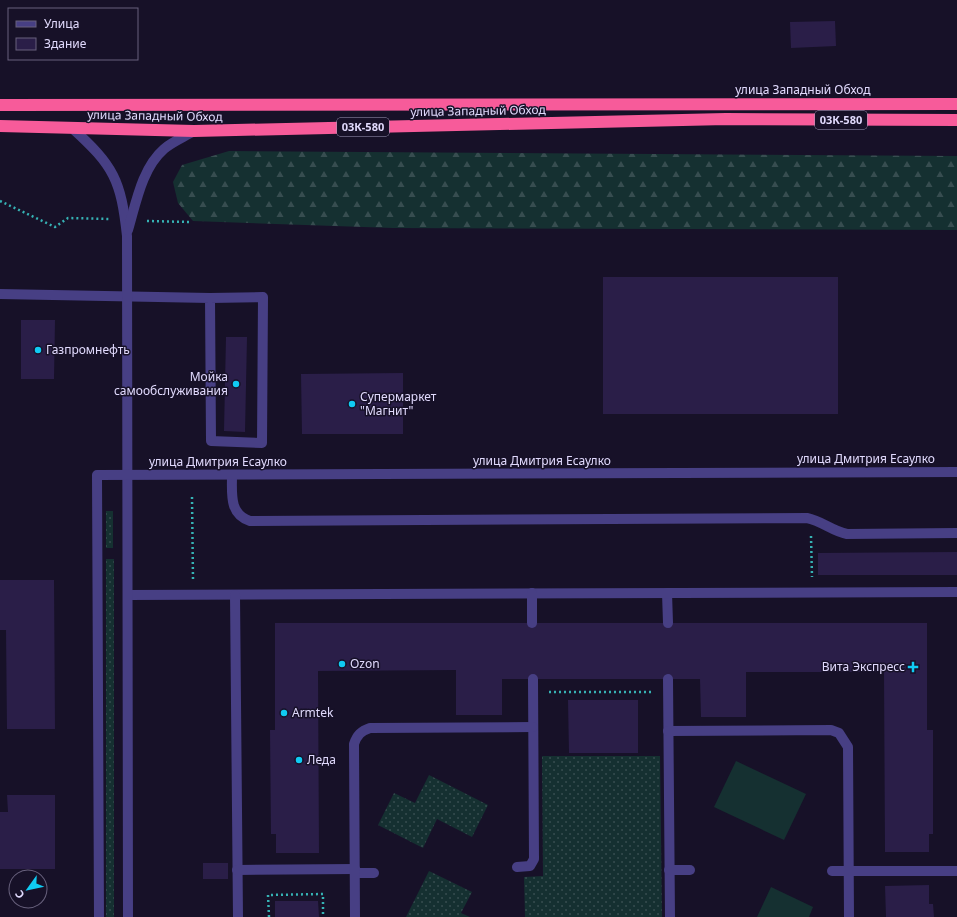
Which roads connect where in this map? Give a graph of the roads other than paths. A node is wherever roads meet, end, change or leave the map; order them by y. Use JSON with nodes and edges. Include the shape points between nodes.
{"nodes":[{"id":1,"x":957,"y":104,"type":"edge"},
{"id":2,"x":0,"y":105,"type":"edge"},
{"id":3,"x":957,"y":120,"type":"edge"},
{"id":4,"x":0,"y":126,"type":"edge"},
{"id":5,"x":72,"y":128,"type":"junction"},
{"id":6,"x":194,"y":131,"type":"junction"},
{"id":7,"x":127,"y":236,"type":"junction"},
{"id":8,"x":0,"y":294,"type":"edge"},
{"id":9,"x":127,"y":296,"type":"junction"},
{"id":10,"x":210,"y":298,"type":"junction"},
{"id":11,"x":957,"y":472,"type":"edge"},
{"id":12,"x":128,"y":475,"type":"junction"},
{"id":13,"x":232,"y":475,"type":"junction"},
{"id":14,"x":957,"y":533,"type":"edge"},
{"id":15,"x":957,"y":592,"type":"edge"},
{"id":16,"x":532,"y":593,"type":"junction"},
{"id":17,"x":667,"y":593,"type":"junction"},
{"id":18,"x":128,"y":595,"type":"junction"},
{"id":19,"x":235,"y":595,"type":"junction"},
{"id":20,"x":532,"y":623,"type":"dead end"},
{"id":21,"x":668,"y":623,"type":"dead end"},
{"id":22,"x":533,"y":679,"type":"dead end"},
{"id":23,"x":668,"y":679,"type":"dead end"},
{"id":24,"x":533,"y":727,"type":"junction"},
{"id":25,"x":668,"y":731,"type":"junction"},
{"id":26,"x":517,"y":867,"type":"dead end"},
{"id":27,"x":237,"y":870,"type":"junction"},
{"id":28,"x":669,"y":870,"type":"junction"},
{"id":29,"x":690,"y":870,"type":"dead end"},
{"id":30,"x":355,"y":871,"type":"junction"},
{"id":31,"x":832,"y":871,"type":"dead end"},
{"id":32,"x":849,"y":871,"type":"junction"},
{"id":33,"x":957,"y":871,"type":"edge"},
{"id":34,"x":374,"y":873,"type":"dead end"},
{"id":35,"x":99,"y":917,"type":"edge"},
{"id":36,"x":128,"y":917,"type":"edge"},
{"id":37,"x":238,"y":917,"type":"edge"},
{"id":38,"x":355,"y":917,"type":"edge"},
{"id":39,"x":670,"y":917,"type":"edge"},
{"id":40,"x":849,"y":917,"type":"edge"}],
"edges":[{"from":1,"to":2,"type":"highway","name":"улица Западный Обход","number":"03К-580"},
{"from":3,"to":6,"type":"highway","name":"улица Западный Обход","number":"03К-580","via":[[726,120]]},
{"from":4,"to":5,"type":"highway","name":"улица Западный Обход","number":"03К-580"},
{"from":5,"to":6,"type":"highway","name":"улица Западный Обход","number":"03К-580"},
{"from":5,"to":7,"type":"street","via":[[97,150],[114,174],[124,203]]},
{"from":6,"to":7,"type":"street","via":[[164,149],[149,169],[137,197]]},
{"from":7,"to":9,"type":"street"},
{"from":8,"to":9,"type":"street"},
{"from":9,"to":10,"type":"street"},
{"from":9,"to":12,"type":"street"},
{"from":10,"to":10,"type":"street","via":[[212,441],[262,443],[263,297]]},
{"from":11,"to":13,"type":"street","name":"улица Дмитрия Есаулко"},
{"from":12,"to":13,"type":"street","name":"улица Дмитрия Есаулко"},
{"from":12,"to":18,"type":"street"},
{"from":12,"to":35,"type":"street","name":"улица Дмитрия Есаулко","via":[[97,475]]},
{"from":13,"to":14,"type":"street","via":[[232,502],[235,511],[250,521],[811,519],[847,534]]},
{"from":15,"to":17,"type":"street"},
{"from":16,"to":17,"type":"street"},
{"from":16,"to":19,"type":"street"},
{"from":16,"to":20,"type":"street"},
{"from":17,"to":21,"type":"street"},
{"from":18,"to":19,"type":"street"},
{"from":18,"to":36,"type":"street"},
{"from":19,"to":27,"type":"street"},
{"from":22,"to":24,"type":"street"},
{"from":23,"to":25,"type":"street"},
{"from":24,"to":26,"type":"street","via":[[534,859],[530,866]]},
{"from":24,"to":30,"type":"street","via":[[370,728],[363,731],[356,737],[354,744]]},
{"from":25,"to":28,"type":"street"},
{"from":25,"to":32,"type":"street","via":[[831,730],[839,733],[848,747]]},
{"from":27,"to":30,"type":"street"},
{"from":27,"to":37,"type":"street"},
{"from":28,"to":29,"type":"street"},
{"from":28,"to":39,"type":"street"},
{"from":30,"to":34,"type":"street"},
{"from":30,"to":38,"type":"street"},
{"from":31,"to":32,"type":"street"},
{"from":32,"to":33,"type":"street"},
{"from":32,"to":40,"type":"street"}]}
